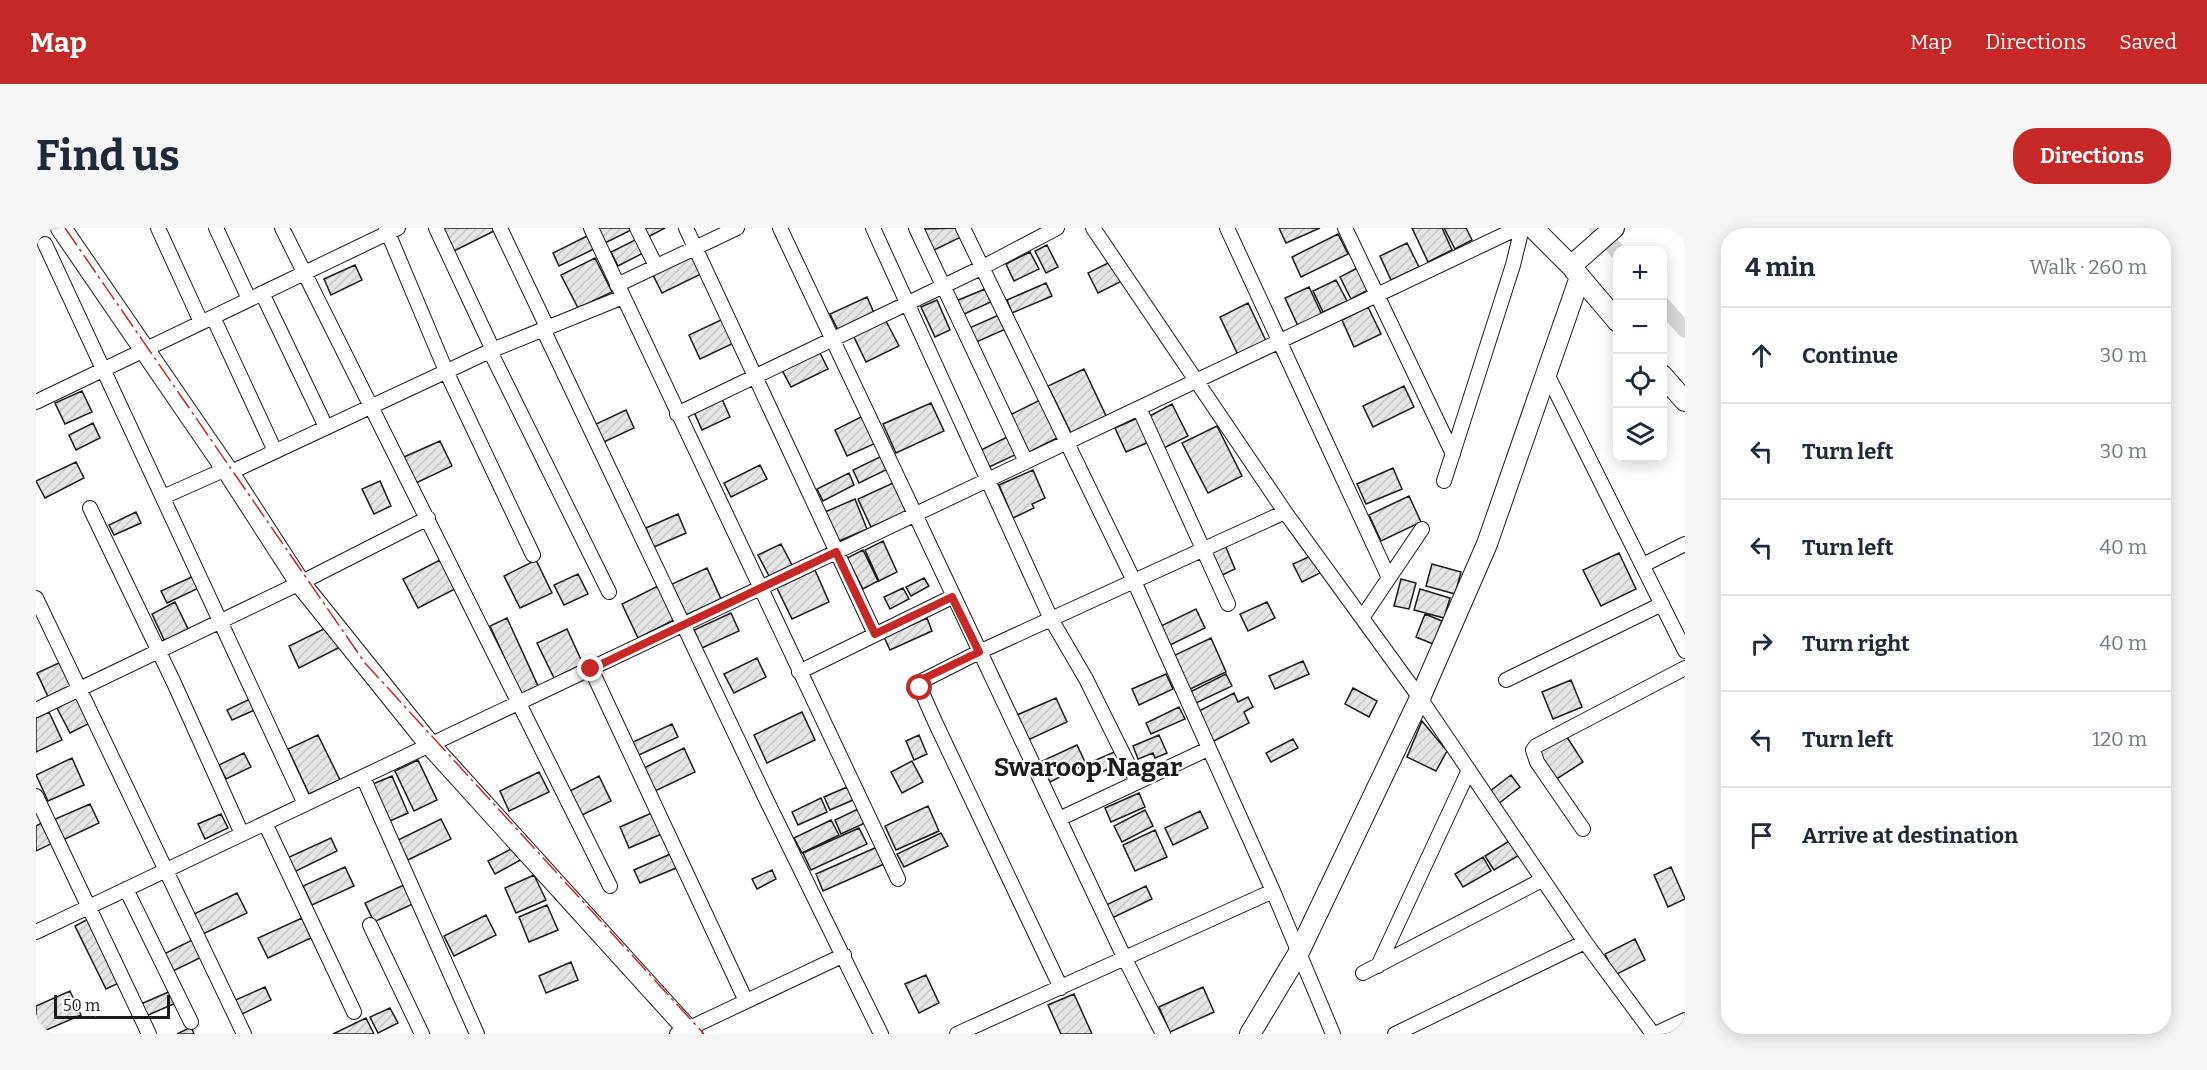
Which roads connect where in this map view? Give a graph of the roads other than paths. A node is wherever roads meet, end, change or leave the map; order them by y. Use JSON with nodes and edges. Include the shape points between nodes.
{"nodes":[{"id":1,"x":61,"y":228,"type":"edge"},
{"id":2,"x":158,"y":228,"type":"edge"},
{"id":3,"x":216,"y":228,"type":"edge"},
{"id":4,"x":282,"y":228,"type":"edge"},
{"id":5,"x":436,"y":228,"type":"edge"},
{"id":6,"x":500,"y":228,"type":"edge"},
{"id":7,"x":591,"y":228,"type":"edge"},
{"id":8,"x":637,"y":228,"type":"edge"},
{"id":9,"x":686,"y":228,"type":"edge"},
{"id":10,"x":737,"y":228,"type":"edge"},
{"id":11,"x":780,"y":228,"type":"edge"},
{"id":12,"x":873,"y":228,"type":"edge"},
{"id":13,"x":916,"y":228,"type":"edge"},
{"id":14,"x":963,"y":228,"type":"edge"},
{"id":15,"x":1057,"y":228,"type":"edge"},
{"id":16,"x":1093,"y":228,"type":"edge"},
{"id":17,"x":1227,"y":228,"type":"edge"},
{"id":18,"x":1345,"y":228,"type":"edge"},
{"id":19,"x":1520,"y":228,"type":"edge"},
{"id":20,"x":1533,"y":228,"type":"edge"},
{"id":21,"x":1614,"y":228,"type":"edge"},
{"id":22,"x":391,"y":230,"type":"edge"},
{"id":23,"x":45,"y":244,"type":"dead end"},
{"id":24,"x":695,"y":246,"type":"junction"},
{"id":25,"x":656,"y":266,"type":"junction"},
{"id":26,"x":981,"y":268,"type":"junction"},
{"id":27,"x":1575,"y":271,"type":"junction"},
{"id":28,"x":304,"y":273,"type":"junction"},
{"id":29,"x":941,"y":286,"type":"junction"},
{"id":30,"x":620,"y":291,"type":"junction"},
{"id":31,"x":1377,"y":295,"type":"junction"},
{"id":32,"x":256,"y":296,"type":"junction"},
{"id":33,"x":907,"y":303,"type":"junction"},
{"id":34,"x":1613,"y":317,"type":"edge"},
{"id":35,"x":207,"y":320,"type":"junction"},
{"id":36,"x":545,"y":328,"type":"junction"},
{"id":37,"x":833,"y":339,"type":"junction"},
{"id":38,"x":1279,"y":342,"type":"junction"},
{"id":39,"x":143,"y":350,"type":"junction"},
{"id":40,"x":491,"y":350,"type":"junction"},
{"id":41,"x":104,"y":369,"type":"junction"},
{"id":42,"x":446,"y":371,"type":"junction"},
{"id":43,"x":1547,"y":375,"type":"junction"},
{"id":44,"x":755,"y":377,"type":"junction"},
{"id":45,"x":1197,"y":381,"type":"junction"},
{"id":46,"x":1667,"y":381,"type":"edge"},
{"id":47,"x":1685,"y":401,"type":"edge"},
{"id":48,"x":36,"y":402,"type":"edge"},
{"id":49,"x":373,"y":405,"type":"junction"},
{"id":50,"x":1139,"y":408,"type":"junction"},
{"id":51,"x":677,"y":414,"type":"junction"},
{"id":52,"x":326,"y":427,"type":"junction"},
{"id":53,"x":1068,"y":442,"type":"junction"},
{"id":54,"x":275,"y":451,"type":"junction"},
{"id":55,"x":1453,"y":454,"type":"junction"},
{"id":56,"x":1026,"y":462,"type":"junction"},
{"id":57,"x":227,"y":471,"type":"junction"},
{"id":58,"x":988,"y":480,"type":"junction"},
{"id":59,"x":1444,"y":481,"type":"dead end"},
{"id":60,"x":163,"y":497,"type":"junction"},
{"id":61,"x":90,"y":508,"type":"dead end"},
{"id":62,"x":1285,"y":512,"type":"junction"},
{"id":63,"x":915,"y":515,"type":"junction"},
{"id":64,"x":428,"y":518,"type":"junction"},
{"id":65,"x":1422,"y":529,"type":"dead end"},
{"id":66,"x":1685,"y":544,"type":"edge"},
{"id":67,"x":1203,"y":550,"type":"junction"},
{"id":68,"x":836,"y":552,"type":"junction"},
{"id":69,"x":533,"y":555,"type":"dead end"},
{"id":70,"x":1643,"y":565,"type":"junction"},
{"id":71,"x":1389,"y":578,"type":"junction"},
{"id":72,"x":1134,"y":581,"type":"junction"},
{"id":73,"x":300,"y":583,"type":"junction"},
{"id":74,"x":761,"y":588,"type":"junction"},
{"id":75,"x":609,"y":592,"type":"dead end"},
{"id":76,"x":952,"y":597,"type":"junction"},
{"id":77,"x":36,"y":598,"type":"edge"},
{"id":78,"x":1228,"y":604,"type":"dead end"},
{"id":79,"x":1662,"y":604,"type":"junction"},
{"id":80,"x":1362,"y":618,"type":"junction"},
{"id":81,"x":1051,"y":619,"type":"junction"},
{"id":82,"x":220,"y":622,"type":"junction"},
{"id":83,"x":683,"y":625,"type":"junction"},
{"id":84,"x":875,"y":634,"type":"junction"},
{"id":85,"x":1682,"y":635,"type":"edge"},
{"id":86,"x":159,"y":651,"type":"junction"},
{"id":87,"x":1685,"y":651,"type":"edge"},
{"id":88,"x":979,"y":652,"type":"junction"},
{"id":89,"x":1685,"y":668,"type":"edge"},
{"id":90,"x":591,"y":669,"type":"junction"},
{"id":91,"x":799,"y":672,"type":"junction"},
{"id":92,"x":1506,"y":680,"type":"dead end"},
{"id":93,"x":81,"y":689,"type":"junction"},
{"id":94,"x":1420,"y":698,"type":"junction"},
{"id":95,"x":518,"y":703,"type":"junction"},
{"id":96,"x":36,"y":710,"type":"edge"},
{"id":97,"x":430,"y":745,"type":"junction"},
{"id":98,"x":1208,"y":749,"type":"junction"},
{"id":99,"x":1469,"y":770,"type":"junction"},
{"id":100,"x":363,"y":777,"type":"junction"},
{"id":101,"x":1137,"y":782,"type":"junction"},
{"id":102,"x":36,"y":796,"type":"edge"},
{"id":103,"x":305,"y":804,"type":"junction"},
{"id":104,"x":1059,"y":819,"type":"junction"},
{"id":105,"x":265,"y":823,"type":"junction"},
{"id":106,"x":1583,"y":829,"type":"dead end"},
{"id":107,"x":242,"y":834,"type":"junction"},
{"id":108,"x":167,"y":870,"type":"junction"},
{"id":109,"x":898,"y":879,"type":"dead end"},
{"id":110,"x":1542,"y":880,"type":"junction"},
{"id":111,"x":610,"y":886,"type":"dead end"},
{"id":112,"x":126,"y":889,"type":"junction"},
{"id":113,"x":1273,"y":891,"type":"junction"},
{"id":114,"x":90,"y":906,"type":"junction"},
{"id":115,"x":370,"y":925,"type":"dead end"},
{"id":116,"x":37,"y":928,"type":"edge"},
{"id":117,"x":1585,"y":942,"type":"junction"},
{"id":118,"x":1298,"y":954,"type":"junction"},
{"id":119,"x":844,"y":955,"type":"junction"},
{"id":120,"x":1125,"y":959,"type":"junction"},
{"id":121,"x":1378,"y":966,"type":"junction"},
{"id":122,"x":1364,"y":973,"type":"dead end"},
{"id":123,"x":1061,"y":988,"type":"junction"},
{"id":124,"x":746,"y":1001,"type":"junction"},
{"id":125,"x":354,"y":1012,"type":"dead end"},
{"id":126,"x":1685,"y":1020,"type":"edge"},
{"id":127,"x":191,"y":1022,"type":"dead end"},
{"id":128,"x":686,"y":1032,"type":"edge"},
{"id":129,"x":149,"y":1034,"type":"edge"},
{"id":130,"x":244,"y":1034,"type":"edge"},
{"id":131,"x":422,"y":1034,"type":"edge"},
{"id":132,"x":477,"y":1034,"type":"edge"},
{"id":133,"x":881,"y":1034,"type":"edge"},
{"id":134,"x":957,"y":1034,"type":"edge"},
{"id":135,"x":1163,"y":1034,"type":"edge"},
{"id":136,"x":1250,"y":1034,"type":"edge"},
{"id":137,"x":1333,"y":1034,"type":"edge"},
{"id":138,"x":1395,"y":1034,"type":"edge"},
{"id":139,"x":1654,"y":1034,"type":"edge"}],
"edges":[{"from":1,"to":39,"type":"street"},
{"from":2,"to":35,"type":"street"},
{"from":3,"to":32,"type":"street"},
{"from":4,"to":28,"type":"street"},
{"from":5,"to":40,"type":"street"},
{"from":6,"to":36,"type":"street"},
{"from":7,"to":30,"type":"street"},
{"from":8,"to":25,"type":"street"},
{"from":9,"to":24,"type":"street"},
{"from":10,"to":24,"type":"street"},
{"from":11,"to":37,"type":"street"},
{"from":12,"to":33,"type":"street"},
{"from":13,"to":29,"type":"street"},
{"from":14,"to":26,"type":"street"},
{"from":15,"to":26,"type":"street"},
{"from":16,"to":45,"type":"street"},
{"from":17,"to":38,"type":"street"},
{"from":18,"to":31,"type":"street"},
{"from":19,"to":31,"type":"street"},
{"from":19,"to":55,"type":"street"},
{"from":20,"to":27,"type":"street"},
{"from":21,"to":27,"type":"street","via":[[1586,252]]},
{"from":22,"to":28,"type":"street"},
{"from":22,"to":42,"type":"street"},
{"from":23,"to":41,"type":"street"},
{"from":24,"to":25,"type":"street"},
{"from":24,"to":44,"type":"street"},
{"from":25,"to":30,"type":"street"},
{"from":26,"to":29,"type":"street"},
{"from":26,"to":53,"type":"street"},
{"from":27,"to":34,"type":"street"},
{"from":27,"to":43,"type":"street"},
{"from":28,"to":32,"type":"street"},
{"from":28,"to":49,"type":"street"},
{"from":29,"to":33,"type":"street"},
{"from":29,"to":56,"type":"street"},
{"from":30,"to":36,"type":"street"},
{"from":30,"to":51,"type":"street"},
{"from":31,"to":38,"type":"street"},
{"from":31,"to":55,"type":"street"},
{"from":32,"to":35,"type":"street"},
{"from":32,"to":52,"type":"street"},
{"from":33,"to":37,"type":"street"},
{"from":33,"to":58,"type":"street"},
{"from":35,"to":39,"type":"street"},
{"from":35,"to":54,"type":"street"},
{"from":36,"to":40,"type":"street"},
{"from":36,"to":83,"type":"street"},
{"from":37,"to":44,"type":"street"},
{"from":37,"to":63,"type":"street"},
{"from":38,"to":45,"type":"street"},
{"from":38,"to":71,"type":"street"},
{"from":39,"to":41,"type":"street"},
{"from":39,"to":57,"type":"street"},
{"from":40,"to":42,"type":"street"},
{"from":40,"to":75,"type":"street"},
{"from":41,"to":48,"type":"street"},
{"from":41,"to":60,"type":"street"},
{"from":42,"to":49,"type":"street"},
{"from":42,"to":69,"type":"street"},
{"from":43,"to":70,"type":"street"},
{"from":43,"to":94,"type":"street","via":[[1487,544]]},
{"from":44,"to":51,"type":"street"},
{"from":44,"to":68,"type":"street"},
{"from":45,"to":50,"type":"street"},
{"from":45,"to":62,"type":"street"},
{"from":46,"to":47,"type":"street"},
{"from":49,"to":52,"type":"street"},
{"from":49,"to":64,"type":"street"},
{"from":50,"to":53,"type":"street"},
{"from":50,"to":67,"type":"street"},
{"from":51,"to":74,"type":"street"},
{"from":52,"to":54,"type":"street"},
{"from":53,"to":56,"type":"street"},
{"from":53,"to":72,"type":"street"},
{"from":54,"to":57,"type":"street"},
{"from":55,"to":59,"type":"street"},
{"from":56,"to":58,"type":"street"},
{"from":57,"to":60,"type":"street"},
{"from":57,"to":73,"type":"street"},
{"from":58,"to":63,"type":"street"},
{"from":58,"to":81,"type":"street"},
{"from":60,"to":82,"type":"street"},
{"from":61,"to":86,"type":"street"},
{"from":62,"to":67,"type":"street"},
{"from":62,"to":80,"type":"street"},
{"from":63,"to":68,"type":"street"},
{"from":63,"to":76,"type":"street"},
{"from":64,"to":73,"type":"street"},
{"from":64,"to":95,"type":"street"},
{"from":65,"to":71,"type":"street"},
{"from":66,"to":70,"type":"street"},
{"from":67,"to":72,"type":"street"},
{"from":67,"to":78,"type":"street"},
{"from":68,"to":74,"type":"street"},
{"from":68,"to":84,"type":"street"},
{"from":70,"to":79,"type":"street"},
{"from":71,"to":80,"type":"street"},
{"from":72,"to":81,"type":"street"},
{"from":72,"to":98,"type":"street"},
{"from":73,"to":82,"type":"street"},
{"from":73,"to":97,"type":"street"},
{"from":74,"to":83,"type":"street"},
{"from":74,"to":91,"type":"street"},
{"from":76,"to":84,"type":"street"},
{"from":76,"to":88,"type":"street"},
{"from":77,"to":93,"type":"street"},
{"from":79,"to":85,"type":"street"},
{"from":79,"to":92,"type":"street"},
{"from":80,"to":94,"type":"street"},
{"from":81,"to":88,"type":"street"},
{"from":81,"to":101,"type":"street"},
{"from":82,"to":86,"type":"street"},
{"from":82,"to":103,"type":"street"},
{"from":83,"to":90,"type":"street"},
{"from":83,"to":119,"type":"street"},
{"from":84,"to":91,"type":"street"},
{"from":85,"to":87,"type":"street"},
{"from":86,"to":93,"type":"street"},
{"from":86,"to":107,"type":"street"},
{"from":88,"to":104,"type":"street"},
{"from":88,"to":123,"type":"street","via":[[923,679],[919,685]]},
{"from":89,"to":106,"type":"street","via":[[1533,750],[1537,762]]},
{"from":90,"to":95,"type":"street"},
{"from":90,"to":124,"type":"street"},
{"from":91,"to":109,"type":"street"},
{"from":93,"to":96,"type":"street"},
{"from":93,"to":108,"type":"street"},
{"from":94,"to":99,"type":"street"},
{"from":94,"to":118,"type":"street"},
{"from":95,"to":97,"type":"street"},
{"from":95,"to":111,"type":"street"},
{"from":97,"to":100,"type":"street"},
{"from":97,"to":128,"type":"street"},
{"from":98,"to":101,"type":"street"},
{"from":98,"to":113,"type":"street"},
{"from":99,"to":110,"type":"street"},
{"from":99,"to":121,"type":"street"},
{"from":100,"to":103,"type":"street"},
{"from":100,"to":132,"type":"street"},
{"from":101,"to":104,"type":"street"},
{"from":102,"to":114,"type":"street"},
{"from":103,"to":105,"type":"street"},
{"from":104,"to":120,"type":"street"},
{"from":105,"to":107,"type":"street"},
{"from":105,"to":125,"type":"street"},
{"from":107,"to":108,"type":"street"},
{"from":108,"to":112,"type":"street"},
{"from":108,"to":130,"type":"street"},
{"from":110,"to":117,"type":"street"},
{"from":110,"to":121,"type":"street"},
{"from":112,"to":114,"type":"street"},
{"from":112,"to":127,"type":"street"},
{"from":113,"to":118,"type":"street"},
{"from":113,"to":120,"type":"street"},
{"from":114,"to":116,"type":"street"},
{"from":114,"to":129,"type":"street"},
{"from":115,"to":131,"type":"street"},
{"from":117,"to":138,"type":"street"},
{"from":117,"to":139,"type":"street"},
{"from":118,"to":136,"type":"street"},
{"from":118,"to":137,"type":"street"},
{"from":119,"to":124,"type":"street"},
{"from":119,"to":133,"type":"street"},
{"from":120,"to":123,"type":"street"},
{"from":120,"to":135,"type":"street"},
{"from":121,"to":122,"type":"street"},
{"from":123,"to":134,"type":"street"},
{"from":124,"to":128,"type":"street"},
{"from":126,"to":139,"type":"street"}]}
